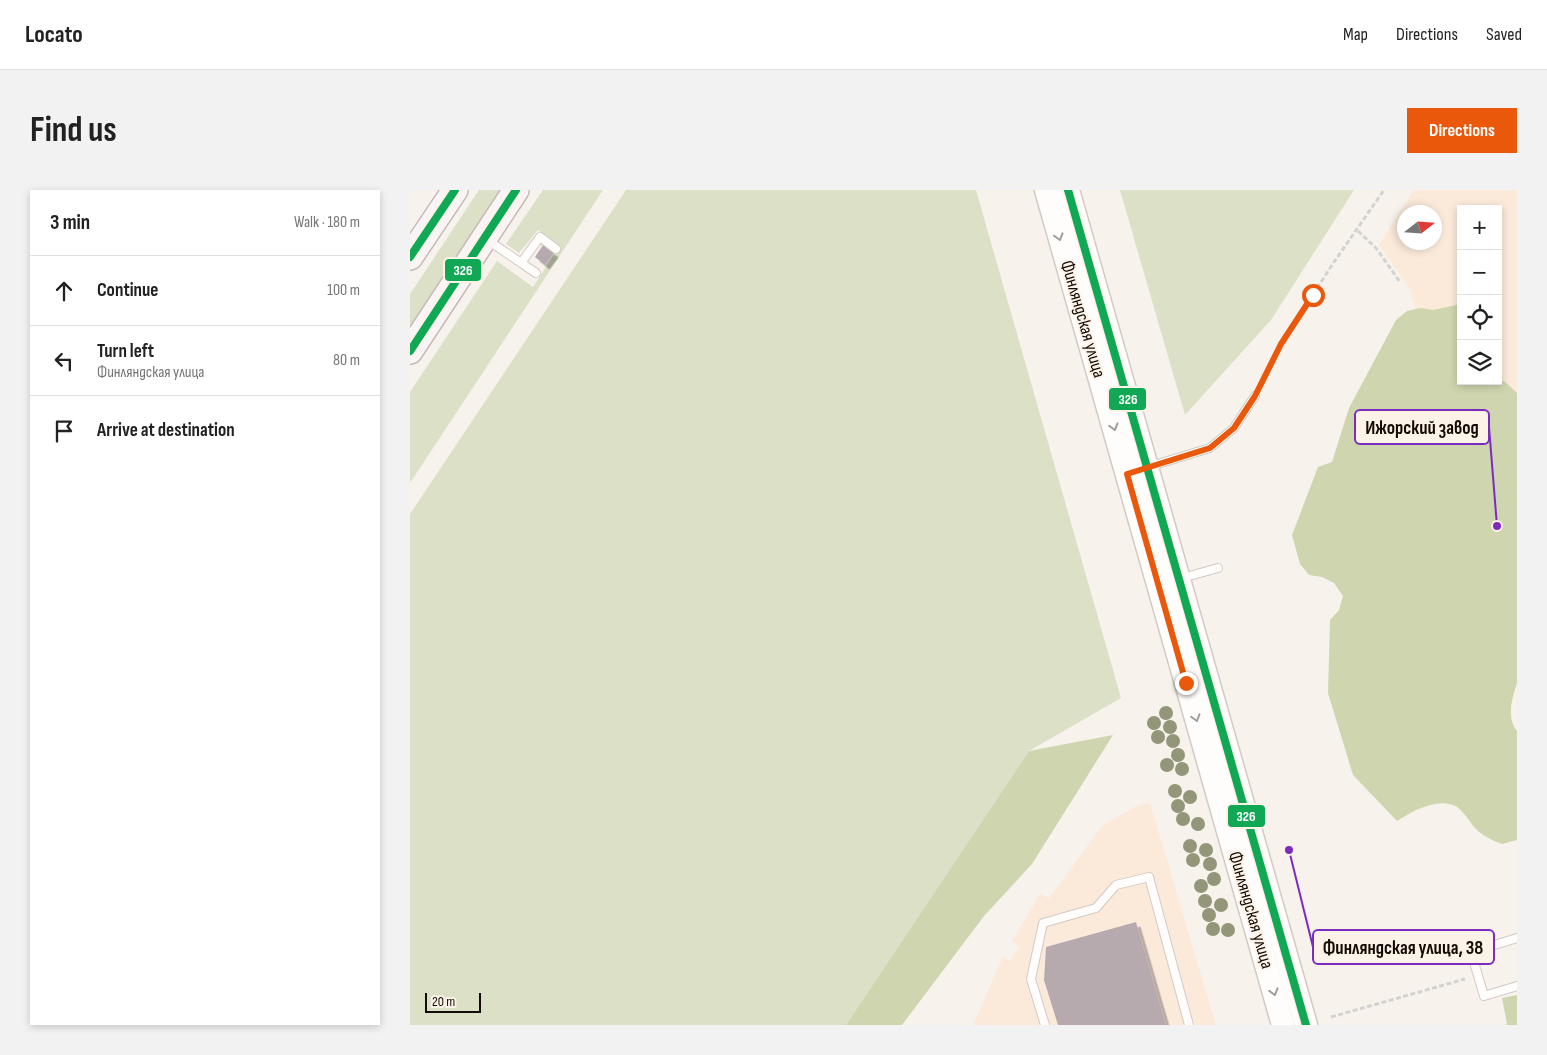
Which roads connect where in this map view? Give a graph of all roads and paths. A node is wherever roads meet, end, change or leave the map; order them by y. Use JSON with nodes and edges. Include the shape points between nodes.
{"nodes":[{"id":1,"x":454,"y":190,"type":"edge"},
{"id":2,"x":516,"y":190,"type":"edge"},
{"id":3,"x":1046,"y":190,"type":"edge"},
{"id":4,"x":1068,"y":190,"type":"edge"},
{"id":5,"x":1384,"y":190,"type":"edge"},
{"id":6,"x":1358,"y":230,"type":"junction"},
{"id":7,"x":484,"y":238,"type":"junction"},
{"id":8,"x":556,"y":249,"type":"dead end"},
{"id":9,"x":410,"y":258,"type":"edge"},
{"id":10,"x":522,"y":263,"type":"junction"},
{"id":11,"x":536,"y":273,"type":"dead end"},
{"id":12,"x":1400,"y":282,"type":"dead end"},
{"id":13,"x":410,"y":351,"type":"edge"},
{"id":14,"x":1255,"y":396,"type":"joint"},
{"id":15,"x":1137,"y":471,"type":"junction"},
{"id":16,"x":1218,"y":568,"type":"dead end"},
{"id":17,"x":1178,"y":579,"type":"junction"},
{"id":18,"x":1517,"y":938,"type":"edge"},
{"id":19,"x":1478,"y":976,"type":"junction"},
{"id":20,"x":1517,"y":986,"type":"edge"},
{"id":21,"x":1331,"y":1018,"type":"dead end"},
{"id":22,"x":1045,"y":1025,"type":"edge"},
{"id":23,"x":1189,"y":1025,"type":"edge"},
{"id":24,"x":1283,"y":1025,"type":"edge"},
{"id":25,"x":1306,"y":1025,"type":"edge"}],
"edges":[{"from":1,"to":9,"type":"main road"},
{"from":2,"to":7,"type":"main road"},
{"from":3,"to":15,"type":"street","name":"Финляндская улица","one_way":true},
{"from":4,"to":15,"type":"street","name":"Финляндская улица"},
{"from":5,"to":6,"type":"path"},
{"from":6,"to":12,"type":"path","via":[[1376,248]]},
{"from":6,"to":14,"type":"path","via":[[1281,344]]},
{"from":7,"to":10,"type":"lane"},
{"from":7,"to":13,"type":"main road"},
{"from":8,"to":10,"type":"lane","via":[[540,237]]},
{"from":10,"to":11,"type":"lane"},
{"from":14,"to":15,"type":"lane","via":[[1234,428],[1210,448]]},
{"from":15,"to":17,"type":"street","name":"Финляндская улица"},
{"from":15,"to":24,"type":"street","name":"Финляндская улица","one_way":true},
{"from":16,"to":17,"type":"lane"},
{"from":17,"to":25,"type":"street","name":"Финляндская улица"},
{"from":18,"to":19,"type":"lane","via":[[1470,952]]},
{"from":19,"to":20,"type":"lane","via":[[1484,996]]},
{"from":19,"to":21,"type":"path"},
{"from":22,"to":23,"type":"lane","via":[[1031,979],[1043,923],[1096,908],[1116,885],[1149,877]]}]}
